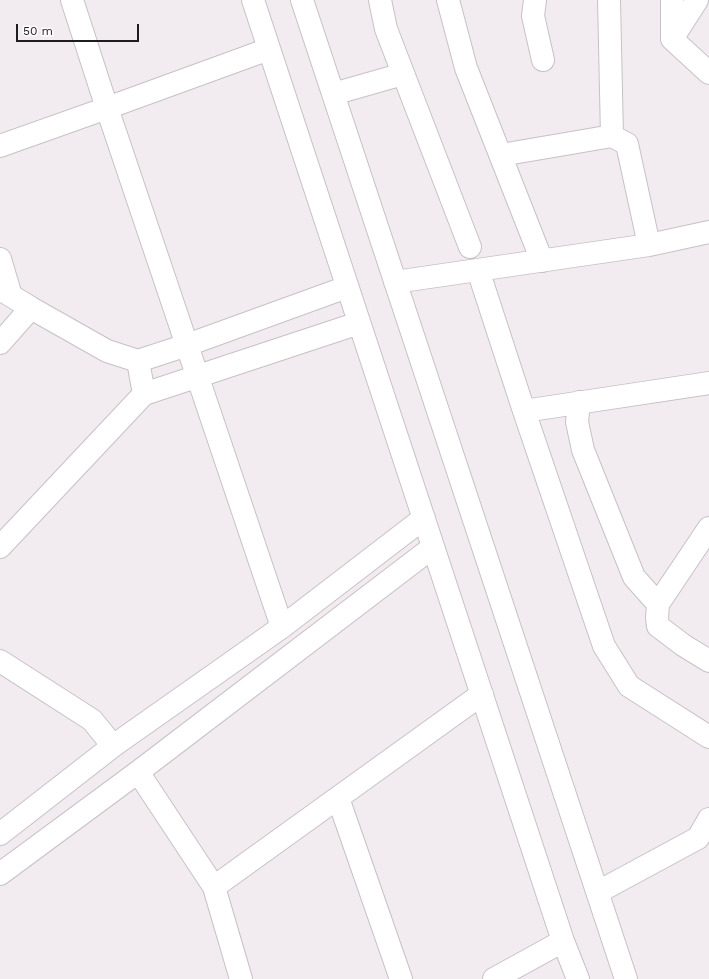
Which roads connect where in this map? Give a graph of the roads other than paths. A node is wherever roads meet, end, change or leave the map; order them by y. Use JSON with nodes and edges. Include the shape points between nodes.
{"nodes":[{"id":1,"x":72,"y":0,"type":"edge"},
{"id":2,"x":253,"y":0,"type":"edge"},
{"id":3,"x":302,"y":0,"type":"edge"},
{"id":4,"x":380,"y":0,"type":"edge"},
{"id":5,"x":448,"y":0,"type":"edge"},
{"id":6,"x":535,"y":0,"type":"edge"},
{"id":7,"x":609,"y":0,"type":"edge"},
{"id":8,"x":672,"y":0,"type":"edge"},
{"id":9,"x":697,"y":0,"type":"edge"},
{"id":10,"x":672,"y":40,"type":"junction"},
{"id":11,"x":269,"y":49,"type":"junction"},
{"id":12,"x":543,"y":60,"type":"dead end"},
{"id":13,"x":709,"y":73,"type":"edge"},
{"id":14,"x":403,"y":74,"type":"junction"},
{"id":15,"x":333,"y":94,"type":"junction"},
{"id":16,"x":107,"y":108,"type":"junction"},
{"id":17,"x":612,"y":136,"type":"junction"},
{"id":18,"x":0,"y":146,"type":"edge"},
{"id":19,"x":501,"y":155,"type":"junction"},
{"id":20,"x":709,"y":232,"type":"edge"},
{"id":21,"x":649,"y":245,"type":"junction"},
{"id":22,"x":470,"y":247,"type":"dead end"},
{"id":23,"x":0,"y":259,"type":"edge"},
{"id":24,"x":542,"y":261,"type":"junction"},
{"id":25,"x":478,"y":270,"type":"junction"},
{"id":26,"x":395,"y":282,"type":"junction"},
{"id":27,"x":347,"y":287,"type":"junction"},
{"id":28,"x":6,"y":292,"type":"edge"},
{"id":29,"x":31,"y":308,"type":"junction"},
{"id":30,"x":359,"y":323,"type":"junction"},
{"id":31,"x":0,"y":343,"type":"edge"},
{"id":32,"x":187,"y":345,"type":"junction"},
{"id":33,"x":138,"y":360,"type":"junction"},
{"id":34,"x":198,"y":376,"type":"junction"},
{"id":35,"x":709,"y":383,"type":"edge"},
{"id":36,"x":144,"y":394,"type":"junction"},
{"id":37,"x":579,"y":402,"type":"junction"},
{"id":38,"x":524,"y":411,"type":"junction"},
{"id":39,"x":424,"y":518,"type":"junction"},
{"id":40,"x":709,"y":528,"type":"edge"},
{"id":41,"x":0,"y":547,"type":"edge"},
{"id":42,"x":433,"y":547,"type":"junction"},
{"id":43,"x":658,"y":604,"type":"junction"},
{"id":44,"x":282,"y":627,"type":"junction"},
{"id":45,"x":0,"y":661,"type":"edge"},
{"id":46,"x":709,"y":661,"type":"edge"},
{"id":47,"x":482,"y":694,"type":"junction"},
{"id":48,"x":709,"y":737,"type":"edge"},
{"id":49,"x":113,"y":746,"type":"junction"},
{"id":50,"x":138,"y":772,"type":"junction"},
{"id":51,"x":338,"y":798,"type":"junction"},
{"id":52,"x":709,"y":819,"type":"edge"},
{"id":53,"x":0,"y":834,"type":"edge"},
{"id":54,"x":0,"y":874,"type":"edge"},
{"id":55,"x":214,"y":887,"type":"junction"},
{"id":56,"x":598,"y":892,"type":"junction"},
{"id":57,"x":563,"y":941,"type":"junction"},
{"id":58,"x":241,"y":979,"type":"edge"},
{"id":59,"x":401,"y":979,"type":"edge"},
{"id":60,"x":494,"y":979,"type":"edge"},
{"id":61,"x":578,"y":979,"type":"edge"},
{"id":62,"x":626,"y":979,"type":"edge"}],
"edges":[{"from":1,"to":16,"type":"street"},
{"from":2,"to":11,"type":"street"},
{"from":3,"to":15,"type":"street"},
{"from":4,"to":14,"type":"street","via":[[386,29]]},
{"from":5,"to":19,"type":"street","via":[[466,68]]},
{"from":6,"to":12,"type":"street","via":[[533,16]]},
{"from":7,"to":17,"type":"street"},
{"from":8,"to":10,"type":"street"},
{"from":9,"to":10,"type":"street"},
{"from":10,"to":13,"type":"street"},
{"from":11,"to":16,"type":"street"},
{"from":11,"to":27,"type":"street"},
{"from":14,"to":15,"type":"street"},
{"from":14,"to":22,"type":"street"},
{"from":15,"to":26,"type":"street"},
{"from":16,"to":18,"type":"street"},
{"from":16,"to":32,"type":"street"},
{"from":17,"to":19,"type":"street"},
{"from":17,"to":21,"type":"street","via":[[627,144]]},
{"from":19,"to":24,"type":"street"},
{"from":20,"to":21,"type":"street"},
{"from":21,"to":24,"type":"street"},
{"from":23,"to":28,"type":"street"},
{"from":24,"to":25,"type":"street"},
{"from":25,"to":26,"type":"street"},
{"from":25,"to":38,"type":"street"},
{"from":26,"to":56,"type":"street"},
{"from":27,"to":30,"type":"street"},
{"from":27,"to":32,"type":"street"},
{"from":28,"to":29,"type":"street"},
{"from":29,"to":31,"type":"street"},
{"from":29,"to":33,"type":"street","via":[[107,351]]},
{"from":30,"to":34,"type":"street"},
{"from":30,"to":39,"type":"street"},
{"from":32,"to":33,"type":"street"},
{"from":32,"to":34,"type":"street"},
{"from":33,"to":36,"type":"street"},
{"from":34,"to":36,"type":"street"},
{"from":34,"to":44,"type":"street"},
{"from":35,"to":37,"type":"street"},
{"from":36,"to":41,"type":"street"},
{"from":37,"to":38,"type":"street"},
{"from":37,"to":43,"type":"street","via":[[577,422],[586,457],[634,577]]},
{"from":38,"to":48,"type":"street","via":[[604,646],[629,686]]},
{"from":39,"to":42,"type":"street"},
{"from":39,"to":44,"type":"street"},
{"from":40,"to":43,"type":"street"},
{"from":42,"to":47,"type":"street"},
{"from":42,"to":50,"type":"street"},
{"from":43,"to":46,"type":"street","via":[[658,626]]},
{"from":44,"to":49,"type":"street"},
{"from":45,"to":49,"type":"street","via":[[92,720]]},
{"from":47,"to":51,"type":"street"},
{"from":47,"to":57,"type":"street"},
{"from":49,"to":53,"type":"street"},
{"from":50,"to":54,"type":"street"},
{"from":50,"to":55,"type":"street"},
{"from":51,"to":55,"type":"street"},
{"from":51,"to":59,"type":"street"},
{"from":52,"to":56,"type":"street","via":[[698,838]]},
{"from":55,"to":58,"type":"street"},
{"from":56,"to":62,"type":"street"},
{"from":57,"to":60,"type":"street"},
{"from":57,"to":61,"type":"street"}]}
